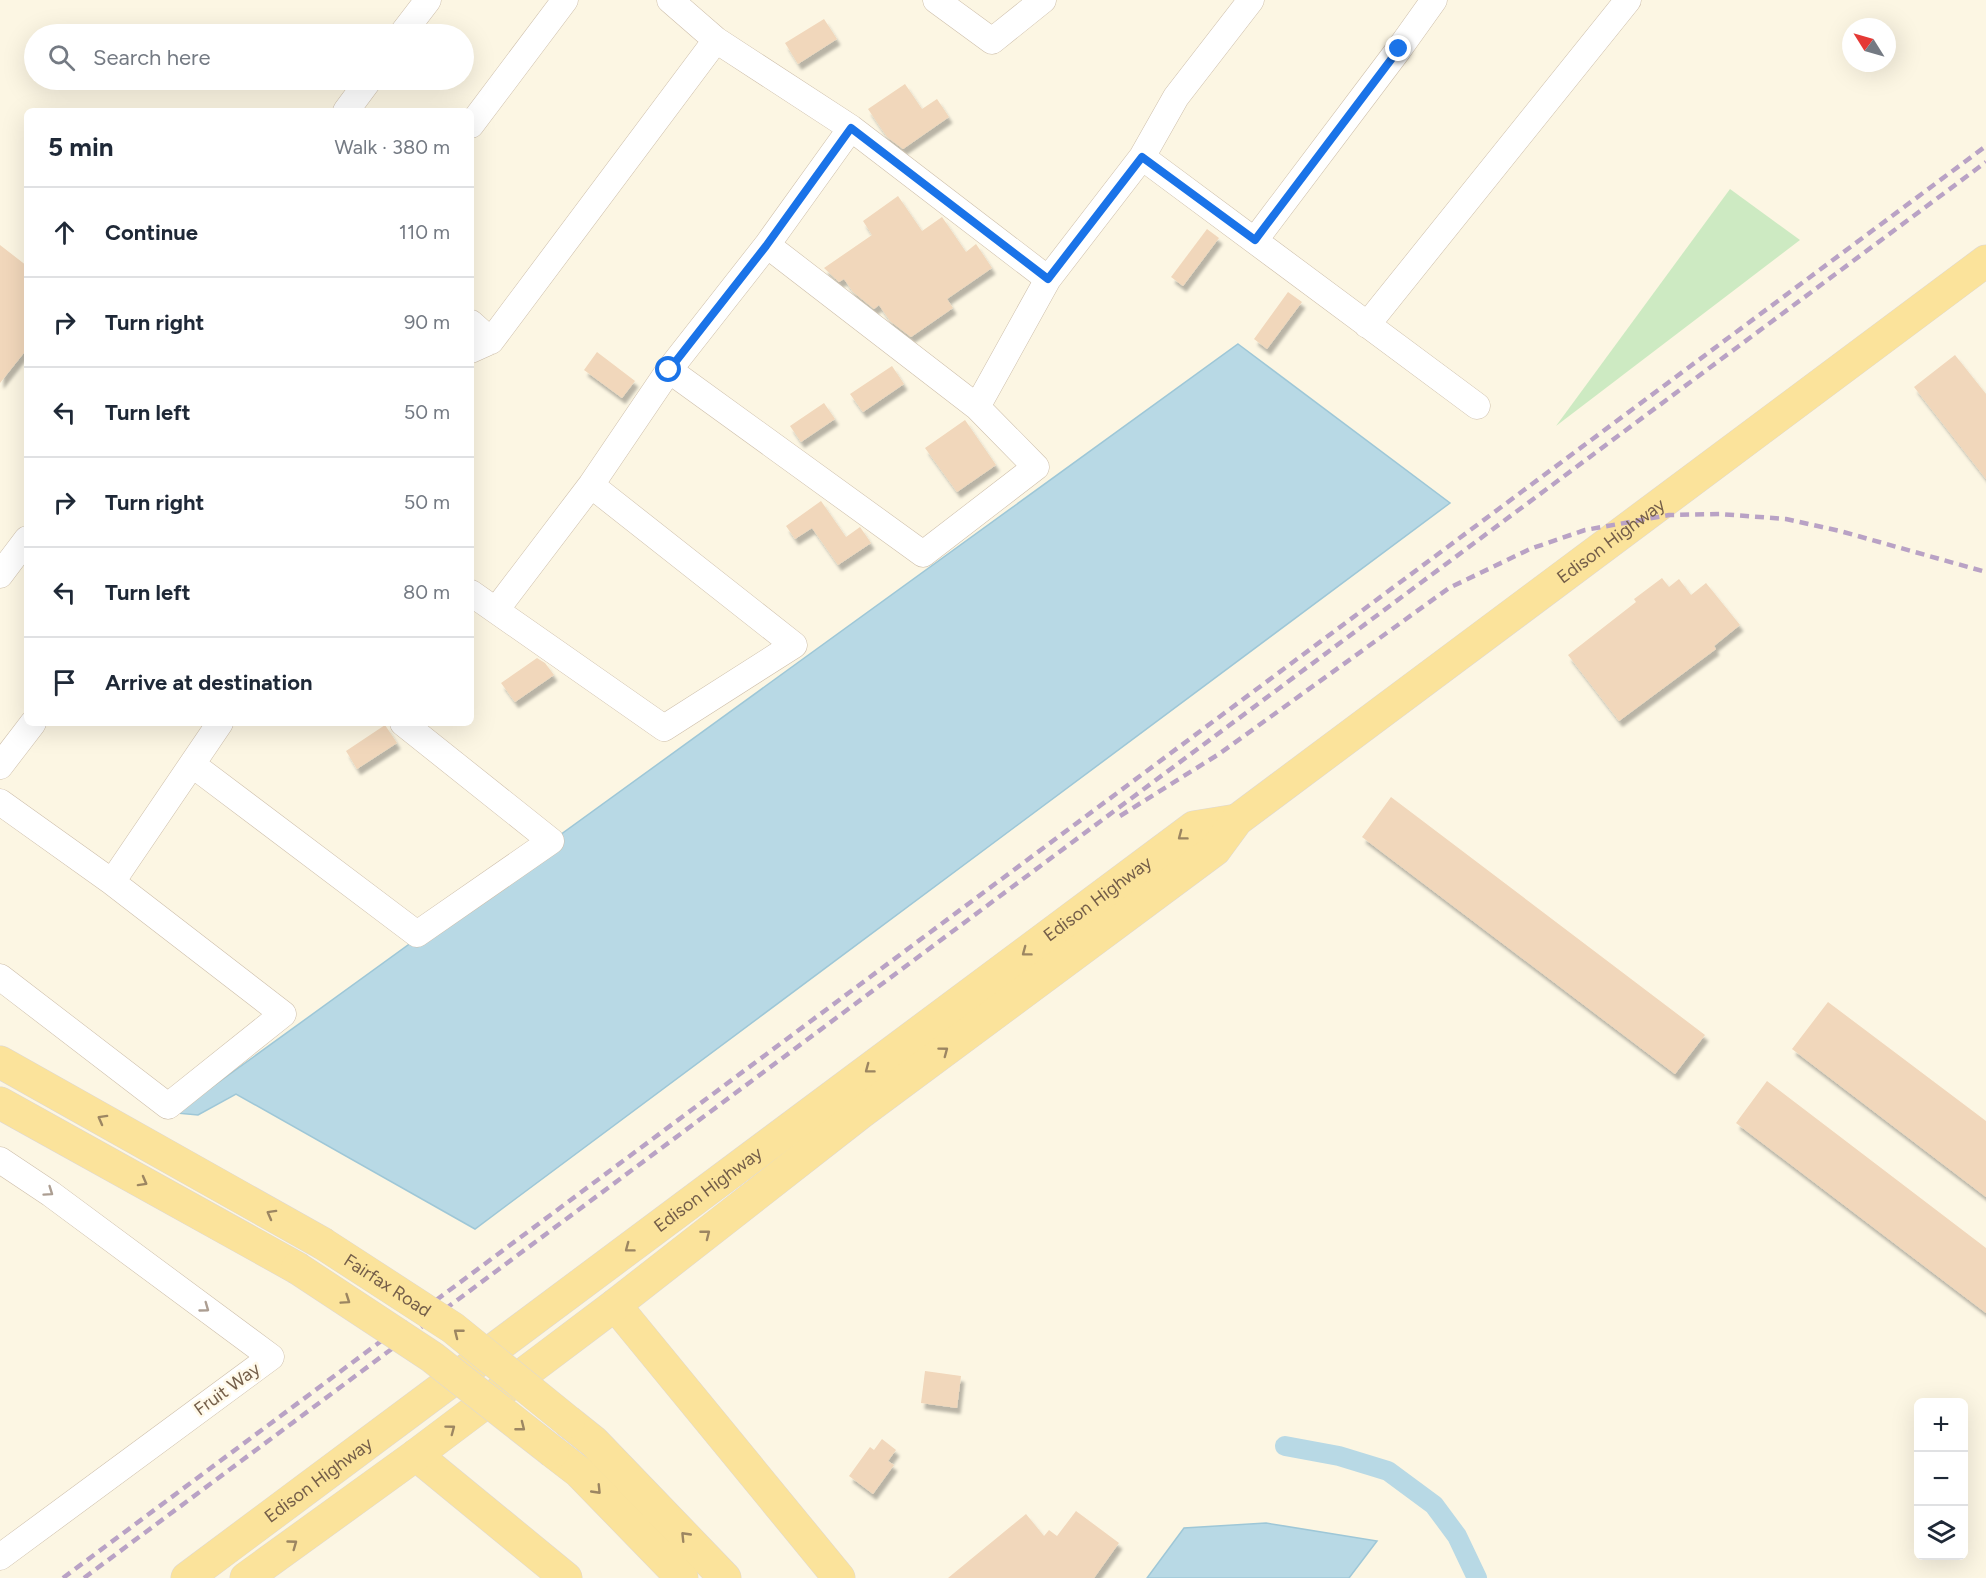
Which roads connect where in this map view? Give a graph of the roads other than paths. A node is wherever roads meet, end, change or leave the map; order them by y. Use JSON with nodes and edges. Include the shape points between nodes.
{"nodes":[{"id":1,"x":428,"y":0,"type":"edge"},
{"id":2,"x":565,"y":0,"type":"edge"},
{"id":3,"x":670,"y":0,"type":"edge"},
{"id":4,"x":936,"y":0,"type":"edge"},
{"id":5,"x":1043,"y":0,"type":"edge"},
{"id":6,"x":1251,"y":0,"type":"edge"},
{"id":7,"x":1434,"y":0,"type":"edge"},
{"id":8,"x":1628,"y":0,"type":"edge"},
{"id":9,"x":410,"y":24,"type":"edge"},
{"id":10,"x":716,"y":40,"type":"junction"},
{"id":11,"x":362,"y":90,"type":"edge"},
{"id":12,"x":348,"y":108,"type":"edge"},
{"id":13,"x":474,"y":121,"type":"edge"},
{"id":14,"x":851,"y":128,"type":"junction"},
{"id":15,"x":1142,"y":157,"type":"junction"},
{"id":16,"x":1255,"y":240,"type":"junction"},
{"id":17,"x":766,"y":246,"type":"junction"},
{"id":18,"x":1986,"y":261,"type":"edge"},
{"id":19,"x":1048,"y":279,"type":"junction"},
{"id":20,"x":1367,"y":325,"type":"junction"},
{"id":21,"x":474,"y":330,"type":"edge"},
{"id":22,"x":481,"y":346,"type":"edge"},
{"id":23,"x":669,"y":370,"type":"junction"},
{"id":24,"x":1477,"y":406,"type":"dead end"},
{"id":25,"x":977,"y":407,"type":"junction"},
{"id":26,"x":591,"y":485,"type":"junction"},
{"id":27,"x":24,"y":543,"type":"edge"},
{"id":28,"x":0,"y":575,"type":"edge"},
{"id":29,"x":474,"y":595,"type":"edge"},
{"id":30,"x":496,"y":610,"type":"junction"},
{"id":31,"x":31,"y":726,"type":"edge"},
{"id":32,"x":218,"y":726,"type":"edge"},
{"id":33,"x":407,"y":726,"type":"edge"},
{"id":34,"x":193,"y":765,"type":"junction"},
{"id":35,"x":0,"y":766,"type":"edge"},
{"id":36,"x":0,"y":802,"type":"edge"},
{"id":37,"x":1237,"y":820,"type":"junction"},
{"id":38,"x":112,"y":882,"type":"junction"},
{"id":39,"x":0,"y":976,"type":"edge"},
{"id":40,"x":0,"y":1062,"type":"edge"},
{"id":41,"x":0,"y":1103,"type":"edge"},
{"id":42,"x":0,"y":1160,"type":"edge"},
{"id":43,"x":615,"y":1305,"type":"junction"},
{"id":44,"x":416,"y":1455,"type":"junction"},
{"id":45,"x":0,"y":1557,"type":"edge"},
{"id":46,"x":187,"y":1578,"type":"edge"},
{"id":47,"x":246,"y":1578,"type":"edge"},
{"id":48,"x":566,"y":1578,"type":"edge"},
{"id":49,"x":682,"y":1578,"type":"edge"},
{"id":50,"x":725,"y":1578,"type":"edge"},
{"id":51,"x":840,"y":1578,"type":"edge"}],
"edges":[{"from":1,"to":9,"type":"street"},
{"from":2,"to":13,"type":"street"},
{"from":3,"to":10,"type":"street"},
{"from":4,"to":5,"type":"street","via":[[992,41]]},
{"from":6,"to":15,"type":"street","via":[[1176,97]]},
{"from":7,"to":16,"type":"street"},
{"from":8,"to":20,"type":"street"},
{"from":10,"to":14,"type":"street"},
{"from":10,"to":22,"type":"street"},
{"from":11,"to":12,"type":"street"},
{"from":14,"to":17,"type":"street"},
{"from":14,"to":19,"type":"street"},
{"from":15,"to":16,"type":"street"},
{"from":15,"to":19,"type":"street"},
{"from":16,"to":20,"type":"street"},
{"from":17,"to":23,"type":"street"},
{"from":17,"to":25,"type":"street"},
{"from":18,"to":37,"type":"main road","name":"Edison Highway"},
{"from":19,"to":25,"type":"street"},
{"from":20,"to":24,"type":"street"},
{"from":21,"to":22,"type":"street"},
{"from":23,"to":25,"type":"street","via":[[923,554],[1036,467]]},
{"from":23,"to":26,"type":"street"},
{"from":26,"to":30,"type":"street"},
{"from":26,"to":30,"type":"street","via":[[795,645],[664,728]]},
{"from":27,"to":28,"type":"street"},
{"from":29,"to":30,"type":"street"},
{"from":31,"to":35,"type":"street"},
{"from":32,"to":34,"type":"street"},
{"from":33,"to":34,"type":"street","via":[[551,841],[417,934]]},
{"from":34,"to":38,"type":"street"},
{"from":36,"to":38,"type":"street"},
{"from":43,"to":37,"type":"main road","name":"Edison Highway","one_way":true,"via":[[862,1112],[1215,850]]},
{"from":37,"to":46,"type":"main road","name":"Edison Highway","one_way":true,"via":[[1194,827]]},
{"from":38,"to":39,"type":"street","via":[[283,1014],[168,1106]]},
{"from":50,"to":40,"type":"main road","name":"Fairfax Road","one_way":true,"bridge":true,"via":[[594,1442],[453,1328],[322,1243]]},
{"from":41,"to":49,"type":"main road","name":"Fairfax Road","one_way":true,"bridge":true,"via":[[297,1268],[432,1357],[579,1472]]},
{"from":42,"to":45,"type":"street","name":"Fruit Way","one_way":true,"via":[[271,1357]]},
{"from":44,"to":43,"type":"main road","name":"Edison Highway","one_way":true},
{"from":43,"to":51,"type":"main road"},
{"from":47,"to":44,"type":"main road","name":"Edison Highway","one_way":true},
{"from":44,"to":48,"type":"main road"}]}
